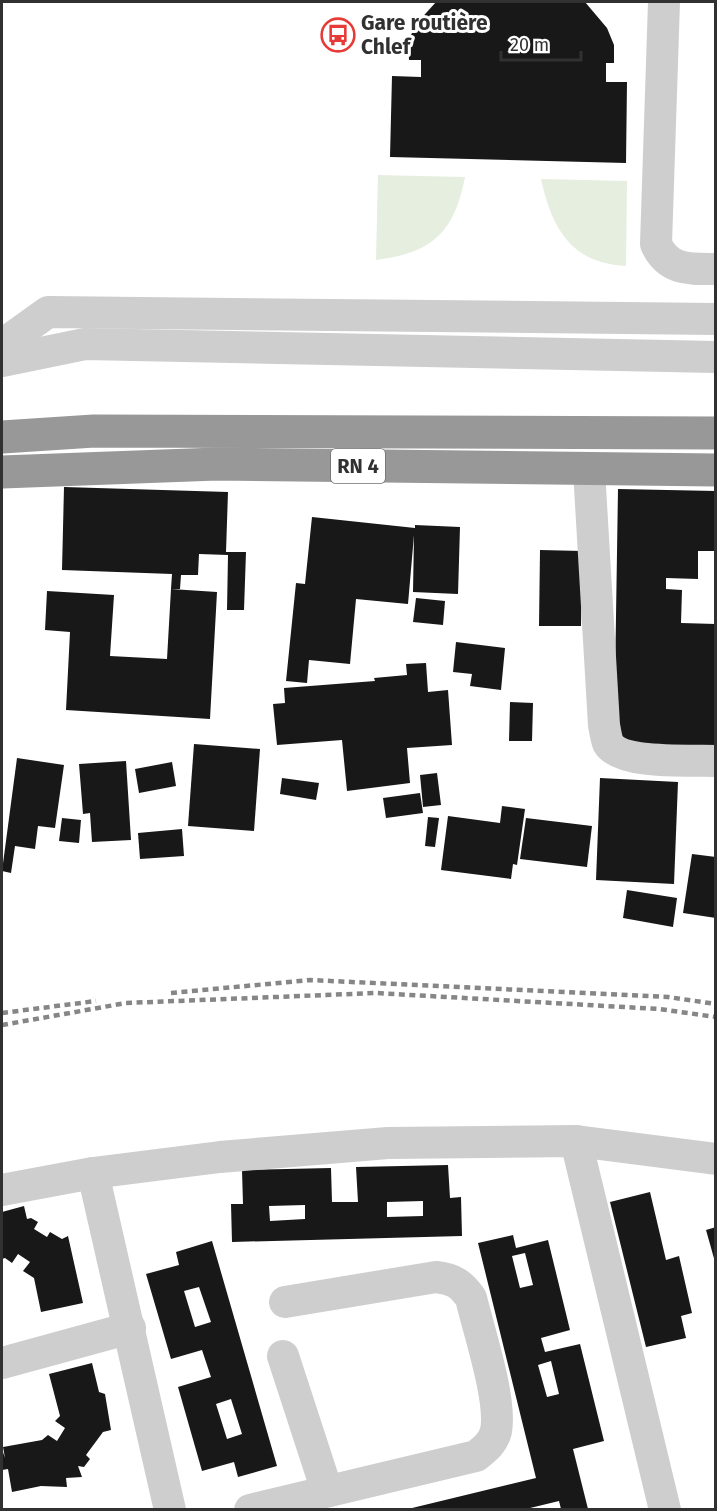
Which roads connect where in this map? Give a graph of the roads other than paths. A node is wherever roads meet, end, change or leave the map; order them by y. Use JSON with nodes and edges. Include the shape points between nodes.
{"nodes":[{"id":1,"x":664,"y":2,"type":"edge"},
{"id":2,"x":716,"y":269,"type":"edge"},
{"id":3,"x":716,"y":320,"type":"edge"},
{"id":4,"x":2,"y":345,"type":"edge"},
{"id":5,"x":716,"y":357,"type":"edge"},
{"id":6,"x":2,"y":361,"type":"edge"},
{"id":7,"x":716,"y":433,"type":"edge"},
{"id":8,"x":2,"y":437,"type":"edge"},
{"id":9,"x":590,"y":470,"type":"junction"},
{"id":10,"x":716,"y":470,"type":"edge"},
{"id":11,"x":2,"y":472,"type":"edge"},
{"id":12,"x":716,"y":761,"type":"edge"},
{"id":13,"x":576,"y":1141,"type":"junction"},
{"id":14,"x":716,"y":1159,"type":"edge"},
{"id":15,"x":93,"y":1173,"type":"junction"},
{"id":16,"x":2,"y":1190,"type":"edge"},
{"id":17,"x":285,"y":1302,"type":"dead end"},
{"id":18,"x":130,"y":1328,"type":"junction"},
{"id":19,"x":283,"y":1356,"type":"dead end"},
{"id":20,"x":2,"y":1363,"type":"edge"},
{"id":21,"x":327,"y":1491,"type":"junction"},
{"id":22,"x":170,"y":1509,"type":"edge"},
{"id":23,"x":250,"y":1509,"type":"edge"},
{"id":24,"x":665,"y":1509,"type":"edge"}],
"edges":[{"from":1,"to":2,"type":"street","via":[[656,244],[667,262],[676,267]]},
{"from":3,"to":4,"type":"street","via":[[48,312]]},
{"from":5,"to":6,"type":"street","via":[[85,344]]},
{"from":7,"to":8,"type":"highway","number":"RN 4","via":[[93,431]]},
{"from":9,"to":10,"type":"highway","number":"RN 4"},
{"from":9,"to":11,"type":"highway","number":"RN 4","via":[[217,464]]},
{"from":9,"to":12,"type":"street","via":[[608,743],[618,752],[641,758]]},
{"from":13,"to":14,"type":"street"},
{"from":13,"to":15,"type":"street","via":[[388,1143],[220,1157]]},
{"from":13,"to":24,"type":"street"},
{"from":15,"to":16,"type":"street"},
{"from":15,"to":18,"type":"street"},
{"from":17,"to":21,"type":"street","via":[[436,1277],[450,1279],[463,1286],[471,1298],[496,1404],[496,1430],[476,1456]]},
{"from":18,"to":20,"type":"street"},
{"from":18,"to":22,"type":"street"},
{"from":19,"to":21,"type":"street"},
{"from":21,"to":23,"type":"street"}]}
